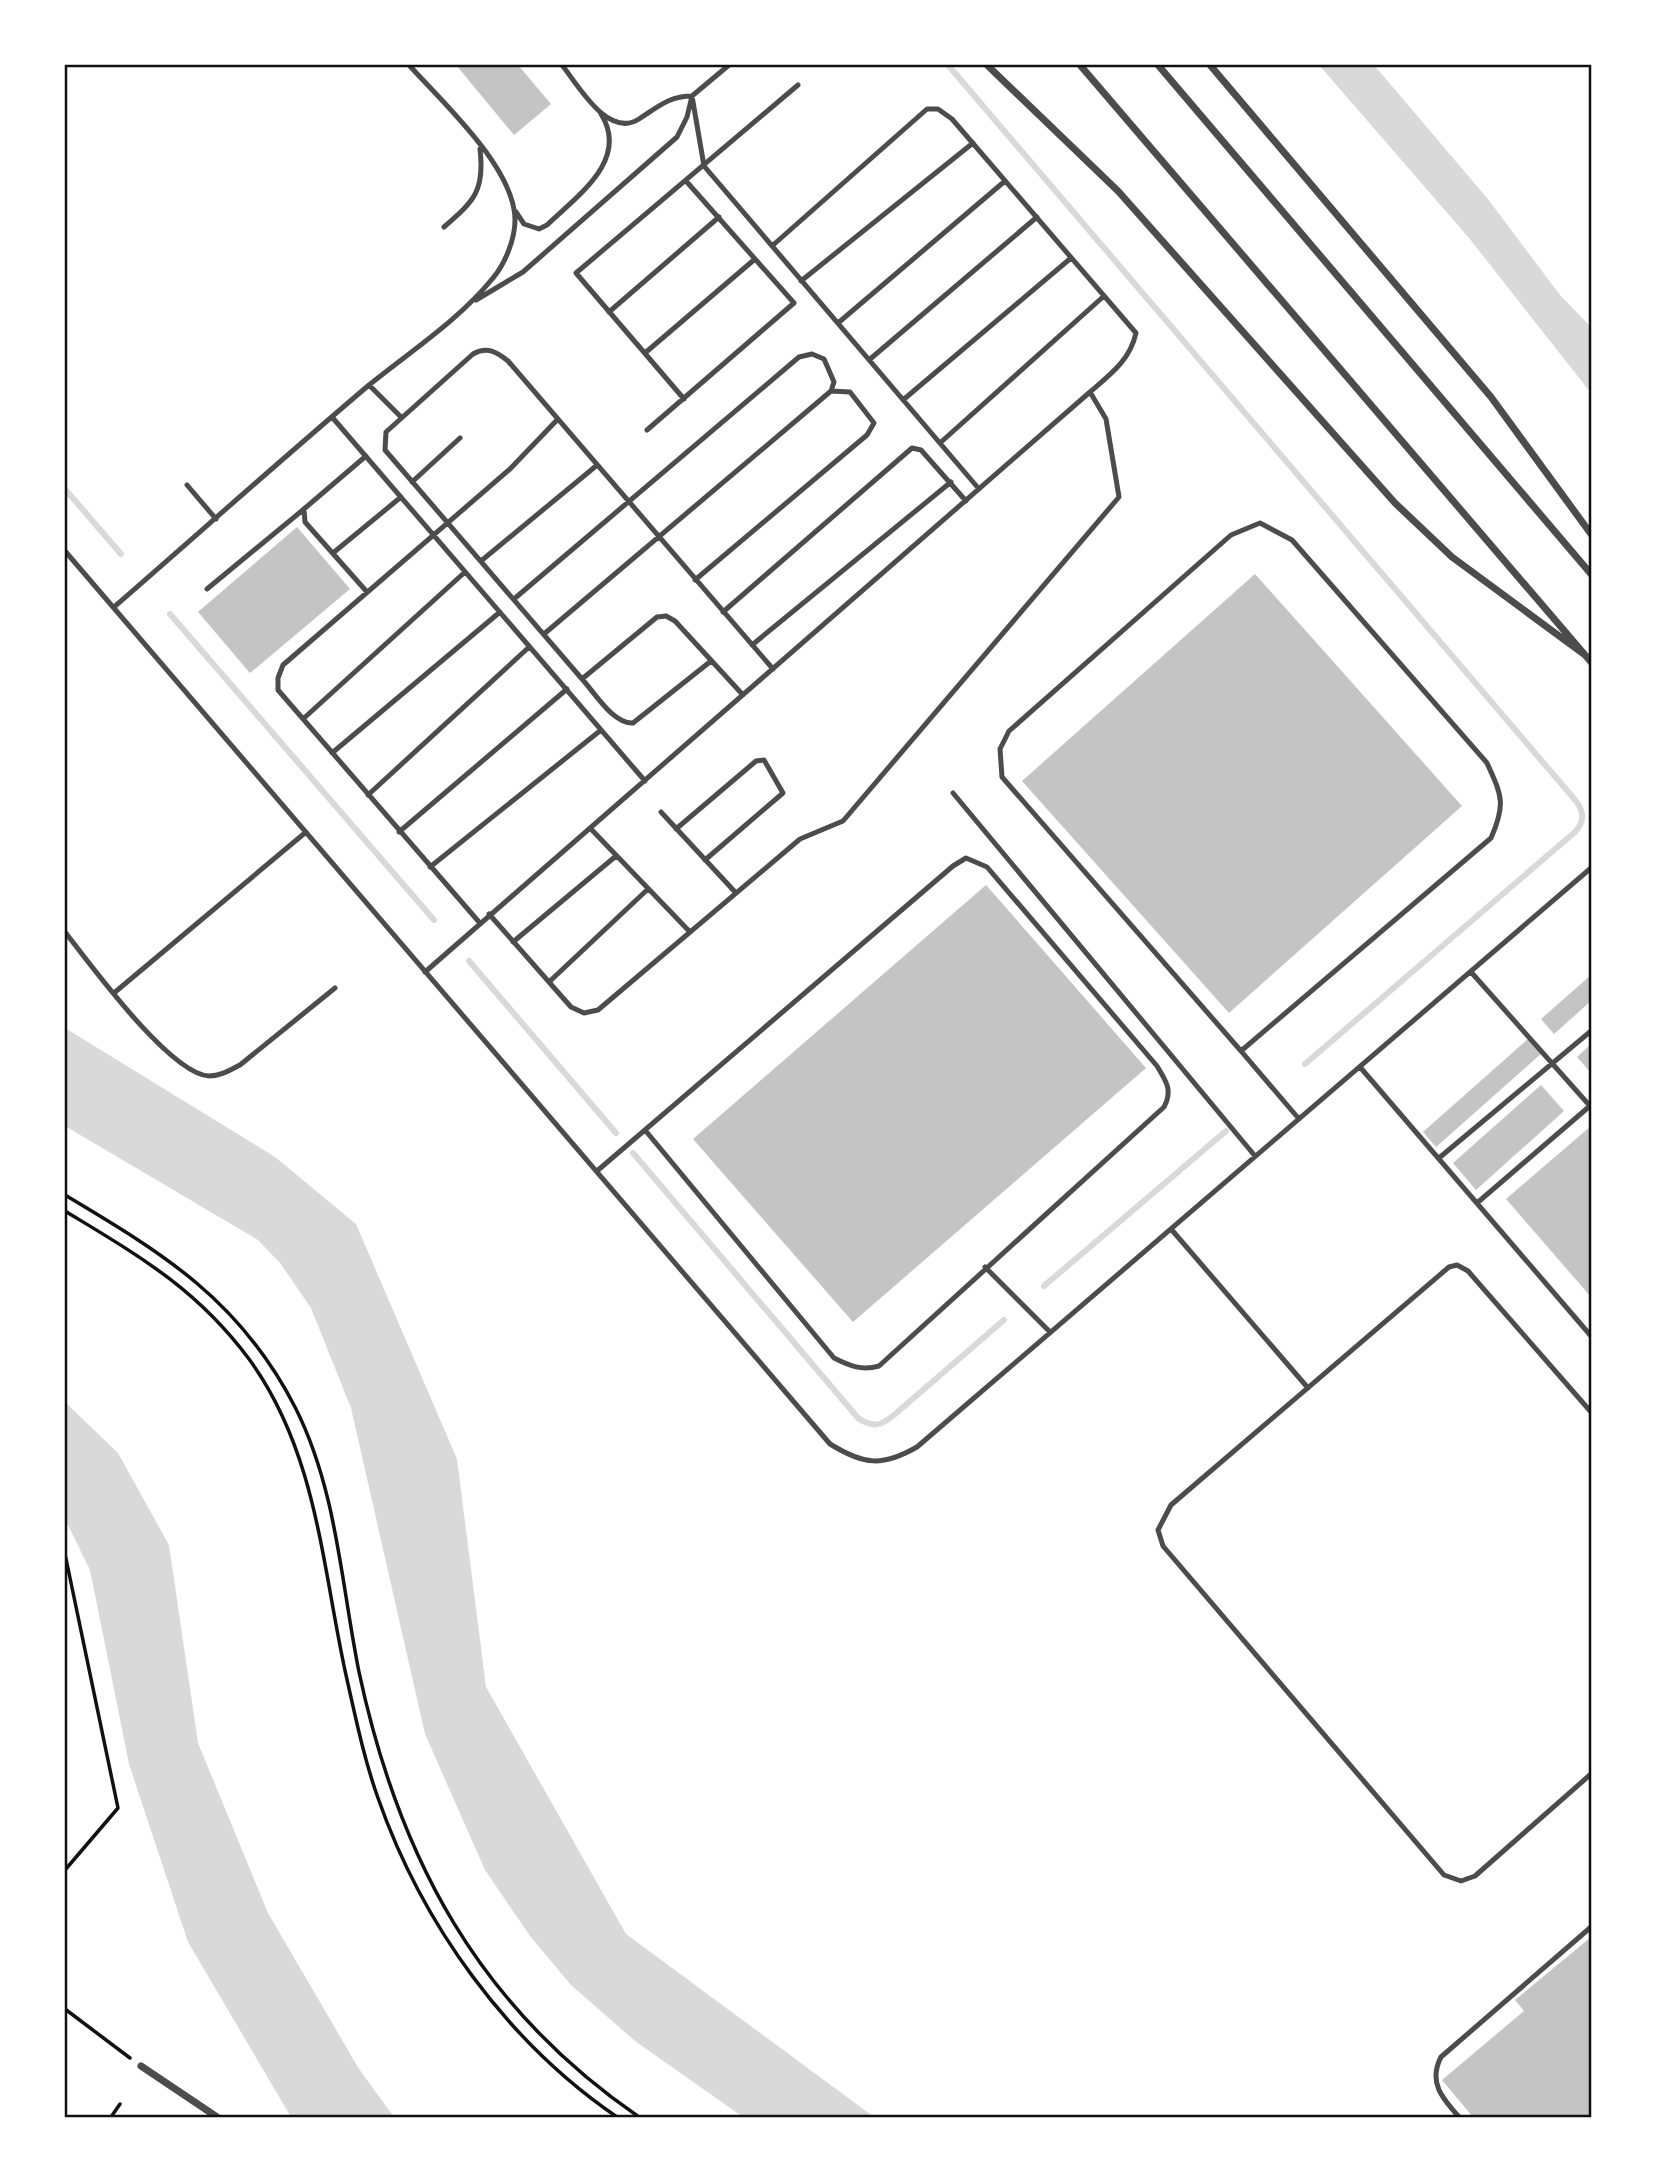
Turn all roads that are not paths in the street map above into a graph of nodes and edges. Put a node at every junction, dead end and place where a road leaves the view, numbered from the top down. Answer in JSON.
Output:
{"nodes":[{"id":1,"x":410,"y":65,"type":"edge"},
{"id":2,"x":562,"y":65,"type":"edge"},
{"id":3,"x":729,"y":65,"type":"edge"},
{"id":4,"x":987,"y":65,"type":"edge"},
{"id":5,"x":1080,"y":65,"type":"edge"},
{"id":6,"x":1158,"y":65,"type":"edge"},
{"id":7,"x":1210,"y":65,"type":"edge"},
{"id":8,"x":798,"y":85,"type":"dead end"},
{"id":9,"x":692,"y":96,"type":"junction"},
{"id":10,"x":600,"y":111,"type":"junction"},
{"id":11,"x":973,"y":143,"type":"junction"},
{"id":12,"x":480,"y":146,"type":"junction"},
{"id":13,"x":704,"y":166,"type":"junction"},
{"id":14,"x":686,"y":181,"type":"junction"},
{"id":15,"x":1006,"y":181,"type":"junction"},
{"id":16,"x":513,"y":206,"type":"junction"},
{"id":17,"x":719,"y":217,"type":"junction"},
{"id":18,"x":1037,"y":217,"type":"junction"},
{"id":19,"x":444,"y":227,"type":"dead end"},
{"id":20,"x":772,"y":247,"type":"junction"},
{"id":21,"x":1071,"y":258,"type":"junction"},
{"id":22,"x":755,"y":259,"type":"junction"},
{"id":23,"x":801,"y":281,"type":"junction"},
{"id":24,"x":1104,"y":296,"type":"junction"},
{"id":25,"x":473,"y":302,"type":"junction"},
{"id":26,"x":609,"y":312,"type":"junction"},
{"id":27,"x":838,"y":323,"type":"junction"},
{"id":28,"x":645,"y":353,"type":"junction"},
{"id":29,"x":869,"y":360,"type":"junction"},
{"id":30,"x":369,"y":385,"type":"junction"},
{"id":31,"x":831,"y":391,"type":"junction"},
{"id":32,"x":1090,"y":392,"type":"junction"},
{"id":33,"x":684,"y":399,"type":"junction"},
{"id":34,"x":903,"y":400,"type":"junction"},
{"id":35,"x":401,"y":417,"type":"junction"},
{"id":36,"x":332,"y":418,"type":"junction"},
{"id":37,"x":557,"y":421,"type":"junction"},
{"id":38,"x":647,"y":430,"type":"dead end"},
{"id":39,"x":460,"y":438,"type":"dead end"},
{"id":40,"x":940,"y":443,"type":"junction"},
{"id":41,"x":366,"y":456,"type":"junction"},
{"id":42,"x":596,"y":466,"type":"junction"},
{"id":43,"x":412,"y":482,"type":"junction"},
{"id":44,"x":951,"y":482,"type":"junction"},
{"id":45,"x":187,"y":485,"type":"dead end"},
{"id":46,"x":979,"y":489,"type":"junction"},
{"id":47,"x":401,"y":497,"type":"junction"},
{"id":48,"x":966,"y":501,"type":"junction"},
{"id":49,"x":629,"y":504,"type":"junction"},
{"id":50,"x":304,"y":509,"type":"junction"},
{"id":51,"x":216,"y":519,"type":"junction"},
{"id":52,"x":447,"y":522,"type":"junction"},
{"id":53,"x":433,"y":534,"type":"junction"},
{"id":54,"x":1591,"y":534,"type":"edge"},
{"id":55,"x":658,"y":538,"type":"junction"},
{"id":56,"x":65,"y":551,"type":"edge"},
{"id":57,"x":333,"y":553,"type":"junction"},
{"id":58,"x":481,"y":561,"type":"junction"},
{"id":59,"x":465,"y":572,"type":"junction"},
{"id":60,"x":1591,"y":574,"type":"edge"},
{"id":61,"x":695,"y":580,"type":"junction"},
{"id":62,"x":208,"y":589,"type":"dead end"},
{"id":63,"x":367,"y":592,"type":"junction"},
{"id":64,"x":514,"y":599,"type":"junction"},
{"id":65,"x":114,"y":607,"type":"junction"},
{"id":66,"x":500,"y":612,"type":"junction"},
{"id":67,"x":723,"y":612,"type":"junction"},
{"id":68,"x":544,"y":634,"type":"junction"},
{"id":69,"x":752,"y":645,"type":"junction"},
{"id":70,"x":528,"y":648,"type":"junction"},
{"id":71,"x":1585,"y":655,"type":"junction"},
{"id":72,"x":710,"y":661,"type":"junction"},
{"id":73,"x":1591,"y":662,"type":"edge"},
{"id":74,"x":773,"y":669,"type":"junction"},
{"id":75,"x":582,"y":679,"type":"junction"},
{"id":76,"x":566,"y":689,"type":"junction"},
{"id":77,"x":743,"y":695,"type":"junction"},
{"id":78,"x":303,"y":719,"type":"junction"},
{"id":79,"x":601,"y":730,"type":"junction"},
{"id":80,"x":332,"y":753,"type":"junction"},
{"id":81,"x":645,"y":780,"type":"junction"},
{"id":82,"x":953,"y":793,"type":"dead end"},
{"id":83,"x":368,"y":795,"type":"junction"},
{"id":84,"x":661,"y":812,"type":"dead end"},
{"id":85,"x":590,"y":828,"type":"junction"},
{"id":86,"x":676,"y":829,"type":"junction"},
{"id":87,"x":306,"y":832,"type":"junction"},
{"id":88,"x":399,"y":832,"type":"junction"},
{"id":89,"x":616,"y":856,"type":"junction"},
{"id":90,"x":705,"y":860,"type":"junction"},
{"id":91,"x":430,"y":867,"type":"junction"},
{"id":92,"x":1591,"y":869,"type":"edge"},
{"id":93,"x":648,"y":889,"type":"junction"},
{"id":94,"x":736,"y":893,"type":"junction"},
{"id":95,"x":489,"y":914,"type":"junction"},
{"id":96,"x":480,"y":922,"type":"junction"},
{"id":97,"x":65,"y":932,"type":"edge"},
{"id":98,"x":690,"y":932,"type":"junction"},
{"id":99,"x":513,"y":942,"type":"junction"},
{"id":100,"x":425,"y":972,"type":"junction"},
{"id":101,"x":1471,"y":972,"type":"junction"},
{"id":102,"x":549,"y":982,"type":"junction"},
{"id":103,"x":335,"y":988,"type":"dead end"},
{"id":104,"x":114,"y":993,"type":"junction"},
{"id":105,"x":1591,"y":1031,"type":"edge"},
{"id":106,"x":1241,"y":1051,"type":"junction"},
{"id":107,"x":1553,"y":1063,"type":"junction"},
{"id":108,"x":1360,"y":1067,"type":"junction"},
{"id":109,"x":1591,"y":1105,"type":"edge"},
{"id":110,"x":1299,"y":1119,"type":"junction"},
{"id":111,"x":645,"y":1130,"type":"junction"},
{"id":112,"x":1255,"y":1156,"type":"junction"},
{"id":113,"x":1439,"y":1158,"type":"junction"},
{"id":114,"x":597,"y":1171,"type":"junction"},
{"id":115,"x":1477,"y":1203,"type":"junction"},
{"id":116,"x":1171,"y":1229,"type":"junction"},
{"id":117,"x":985,"y":1267,"type":"junction"},
{"id":118,"x":1051,"y":1332,"type":"junction"},
{"id":119,"x":1591,"y":1336,"type":"edge"},
{"id":120,"x":1308,"y":1388,"type":"junction"},
{"id":121,"x":1591,"y":1412,"type":"edge"},
{"id":122,"x":1591,"y":1774,"type":"edge"},
{"id":123,"x":1591,"y":1927,"type":"edge"},
{"id":124,"x":141,"y":2066,"type":"road end"},
{"id":125,"x":218,"y":2117,"type":"edge"},
{"id":126,"x":1459,"y":2117,"type":"edge"}],
"edges":[{"from":1,"to":12,"type":"lane"},
{"from":2,"to":10,"type":"lane"},
{"from":3,"to":9,"type":"lane"},
{"from":4,"to":71,"type":"street"},
{"from":5,"to":71,"type":"street"},
{"from":6,"to":60,"type":"street"},
{"from":7,"to":54,"type":"street"},
{"from":8,"to":13,"type":"lane"},
{"from":9,"to":10,"type":"lane"},
{"from":9,"to":13,"type":"lane"},
{"from":9,"to":25,"type":"lane"},
{"from":10,"to":16,"type":"lane"},
{"from":11,"to":15,"type":"lane"},
{"from":11,"to":20,"type":"lane"},
{"from":11,"to":23,"type":"lane"},
{"from":12,"to":16,"type":"lane"},
{"from":12,"to":19,"type":"lane"},
{"from":13,"to":14,"type":"lane"},
{"from":13,"to":20,"type":"lane"},
{"from":14,"to":17,"type":"lane"},
{"from":14,"to":26,"type":"lane"},
{"from":15,"to":18,"type":"lane"},
{"from":15,"to":27,"type":"lane"},
{"from":16,"to":25,"type":"lane"},
{"from":17,"to":22,"type":"lane"},
{"from":17,"to":26,"type":"lane"},
{"from":18,"to":21,"type":"lane"},
{"from":18,"to":29,"type":"lane"},
{"from":20,"to":23,"type":"lane"},
{"from":21,"to":24,"type":"lane"},
{"from":21,"to":34,"type":"lane"},
{"from":22,"to":28,"type":"lane"},
{"from":22,"to":33,"type":"lane"},
{"from":23,"to":27,"type":"lane"},
{"from":24,"to":32,"type":"lane"},
{"from":24,"to":40,"type":"lane"},
{"from":25,"to":30,"type":"lane"},
{"from":26,"to":28,"type":"lane"},
{"from":27,"to":29,"type":"lane"},
{"from":28,"to":33,"type":"lane"},
{"from":29,"to":34,"type":"lane"},
{"from":30,"to":35,"type":"lane"},
{"from":30,"to":36,"type":"lane"},
{"from":31,"to":49,"type":"lane"},
{"from":31,"to":55,"type":"lane"},
{"from":31,"to":61,"type":"lane"},
{"from":32,"to":46,"type":"lane"},
{"from":32,"to":94,"type":"lane"},
{"from":33,"to":38,"type":"lane"},
{"from":34,"to":40,"type":"lane"},
{"from":35,"to":37,"type":"lane"},
{"from":35,"to":43,"type":"lane"},
{"from":36,"to":41,"type":"lane"},
{"from":36,"to":51,"type":"lane"},
{"from":37,"to":42,"type":"lane"},
{"from":37,"to":52,"type":"lane"},
{"from":39,"to":43,"type":"lane"},
{"from":40,"to":46,"type":"lane"},
{"from":41,"to":47,"type":"lane"},
{"from":41,"to":50,"type":"lane"},
{"from":42,"to":49,"type":"lane"},
{"from":42,"to":58,"type":"lane"},
{"from":43,"to":52,"type":"lane"},
{"from":44,"to":48,"type":"lane"},
{"from":44,"to":67,"type":"lane"},
{"from":44,"to":69,"type":"lane"},
{"from":45,"to":51,"type":"lane"},
{"from":46,"to":48,"type":"lane"},
{"from":47,"to":53,"type":"lane"},
{"from":47,"to":57,"type":"lane"},
{"from":48,"to":74,"type":"lane"},
{"from":49,"to":55,"type":"lane"},
{"from":49,"to":64,"type":"lane"},
{"from":50,"to":57,"type":"lane"},
{"from":50,"to":62,"type":"lane"},
{"from":51,"to":65,"type":"lane"},
{"from":52,"to":53,"type":"lane"},
{"from":52,"to":58,"type":"lane"},
{"from":53,"to":59,"type":"lane"},
{"from":53,"to":63,"type":"lane"},
{"from":55,"to":61,"type":"lane"},
{"from":55,"to":68,"type":"lane"},
{"from":56,"to":65,"type":"lane"},
{"from":57,"to":63,"type":"lane"},
{"from":58,"to":64,"type":"lane"},
{"from":59,"to":66,"type":"lane"},
{"from":59,"to":78,"type":"lane"},
{"from":61,"to":67,"type":"lane"},
{"from":63,"to":78,"type":"lane"},
{"from":64,"to":68,"type":"lane"},
{"from":65,"to":87,"type":"lane"},
{"from":66,"to":70,"type":"lane"},
{"from":66,"to":80,"type":"lane"},
{"from":67,"to":69,"type":"lane"},
{"from":68,"to":75,"type":"lane"},
{"from":69,"to":74,"type":"lane"},
{"from":70,"to":76,"type":"lane"},
{"from":70,"to":83,"type":"lane"},
{"from":71,"to":73,"type":"street"},
{"from":72,"to":75,"type":"lane"},
{"from":72,"to":75,"type":"lane"},
{"from":72,"to":77,"type":"lane"},
{"from":74,"to":77,"type":"lane"},
{"from":76,"to":79,"type":"lane"},
{"from":76,"to":88,"type":"lane"},
{"from":77,"to":81,"type":"lane"},
{"from":78,"to":80,"type":"lane"},
{"from":79,"to":81,"type":"lane"},
{"from":79,"to":91,"type":"lane"},
{"from":80,"to":83,"type":"lane"},
{"from":81,"to":85,"type":"lane"},
{"from":82,"to":112,"type":"lane"},
{"from":83,"to":88,"type":"lane"},
{"from":84,"to":86,"type":"lane"},
{"from":85,"to":89,"type":"lane"},
{"from":85,"to":95,"type":"lane"},
{"from":86,"to":90,"type":"lane"},
{"from":86,"to":90,"type":"lane"},
{"from":87,"to":100,"type":"lane"},
{"from":87,"to":104,"type":"lane"},
{"from":88,"to":91,"type":"lane"},
{"from":89,"to":93,"type":"lane"},
{"from":89,"to":99,"type":"lane"},
{"from":90,"to":94,"type":"lane"},
{"from":91,"to":96,"type":"lane"},
{"from":92,"to":101,"type":"lane"},
{"from":93,"to":98,"type":"lane"},
{"from":93,"to":102,"type":"lane"},
{"from":94,"to":98,"type":"lane"},
{"from":95,"to":96,"type":"lane"},
{"from":95,"to":99,"type":"lane"},
{"from":96,"to":100,"type":"lane"},
{"from":97,"to":104,"type":"lane"},
{"from":98,"to":102,"type":"lane"},
{"from":99,"to":102,"type":"lane"},
{"from":100,"to":114,"type":"lane"},
{"from":101,"to":107,"type":"lane"},
{"from":101,"to":108,"type":"lane"},
{"from":103,"to":104,"type":"lane"},
{"from":105,"to":107,"type":"lane"},
{"from":106,"to":106,"type":"lane"},
{"from":106,"to":110,"type":"lane"},
{"from":107,"to":109,"type":"lane"},
{"from":107,"to":113,"type":"lane"},
{"from":108,"to":110,"type":"lane"},
{"from":108,"to":113,"type":"lane"},
{"from":109,"to":115,"type":"lane"},
{"from":110,"to":112,"type":"lane"},
{"from":111,"to":114,"type":"lane"},
{"from":111,"to":117,"type":"lane"},
{"from":111,"to":117,"type":"lane"},
{"from":112,"to":116,"type":"lane"},
{"from":113,"to":115,"type":"lane"},
{"from":114,"to":118,"type":"lane"},
{"from":115,"to":119,"type":"lane"},
{"from":116,"to":118,"type":"lane"},
{"from":116,"to":120,"type":"lane"},
{"from":117,"to":118,"type":"lane"},
{"from":120,"to":121,"type":"lane"},
{"from":120,"to":122,"type":"lane"},
{"from":123,"to":126,"type":"lane"},
{"from":124,"to":125,"type":"street"}]}
